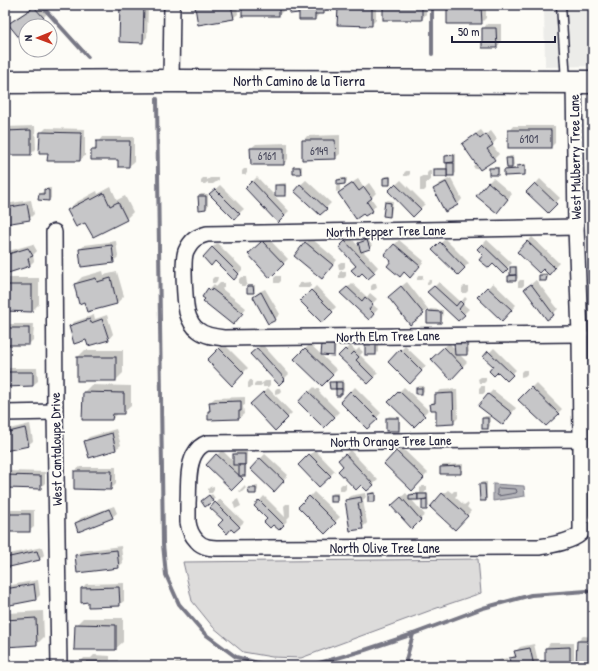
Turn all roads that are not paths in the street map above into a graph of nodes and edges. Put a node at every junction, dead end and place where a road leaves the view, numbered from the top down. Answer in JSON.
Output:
{"nodes":[{"id":1,"x":172,"y":5,"type":"edge"},
{"id":2,"x":561,"y":5,"type":"edge"},
{"id":3,"x":171,"y":80,"type":"junction"},
{"id":4,"x":5,"y":82,"type":"edge"},
{"id":5,"x":578,"y":82,"type":"edge"},
{"id":6,"x":576,"y":227,"type":"junction"},
{"id":7,"x":54,"y":232,"type":"dead end"},
{"id":8,"x":198,"y":331,"type":"joint"},
{"id":9,"x":580,"y":334,"type":"junction"},
{"id":10,"x":55,"y":412,"type":"junction"},
{"id":11,"x":5,"y":413,"type":"edge"},
{"id":12,"x":581,"y":439,"type":"junction"},
{"id":13,"x":572,"y":538,"type":"joint"},
{"id":14,"x":198,"y":542,"type":"joint"},
{"id":15,"x":59,"y":666,"type":"edge"}],
"edges":[{"from":1,"to":3,"type":"street"},
{"from":2,"to":5,"type":"lane"},
{"from":3,"to":4,"type":"street","name":"North Camino de la Tierra"},
{"from":3,"to":5,"type":"street","name":"North Camino de la Tierra"},
{"from":5,"to":6,"type":"street","name":"West Mulberry Tree Lane"},
{"from":6,"to":8,"type":"street","name":"North Pepper Tree Lane"},
{"from":6,"to":9,"type":"street","name":"West Mulberry Tree Lane"},
{"from":7,"to":10,"type":"street","name":"West Cantaloupe Drive"},
{"from":8,"to":9,"type":"street","name":"North Elm Tree Lane"},
{"from":9,"to":12,"type":"street","name":"West Mulberry Tree Lane"},
{"from":10,"to":11,"type":"street"},
{"from":10,"to":15,"type":"street","name":"West Cantaloupe Drive"},
{"from":12,"to":13,"type":"street","name":"West Mulberry Tree Lane"},
{"from":12,"to":14,"type":"street","name":"North Orange Tree Lane"},
{"from":13,"to":14,"type":"street","name":"North Olive Tree Lane"}]}
